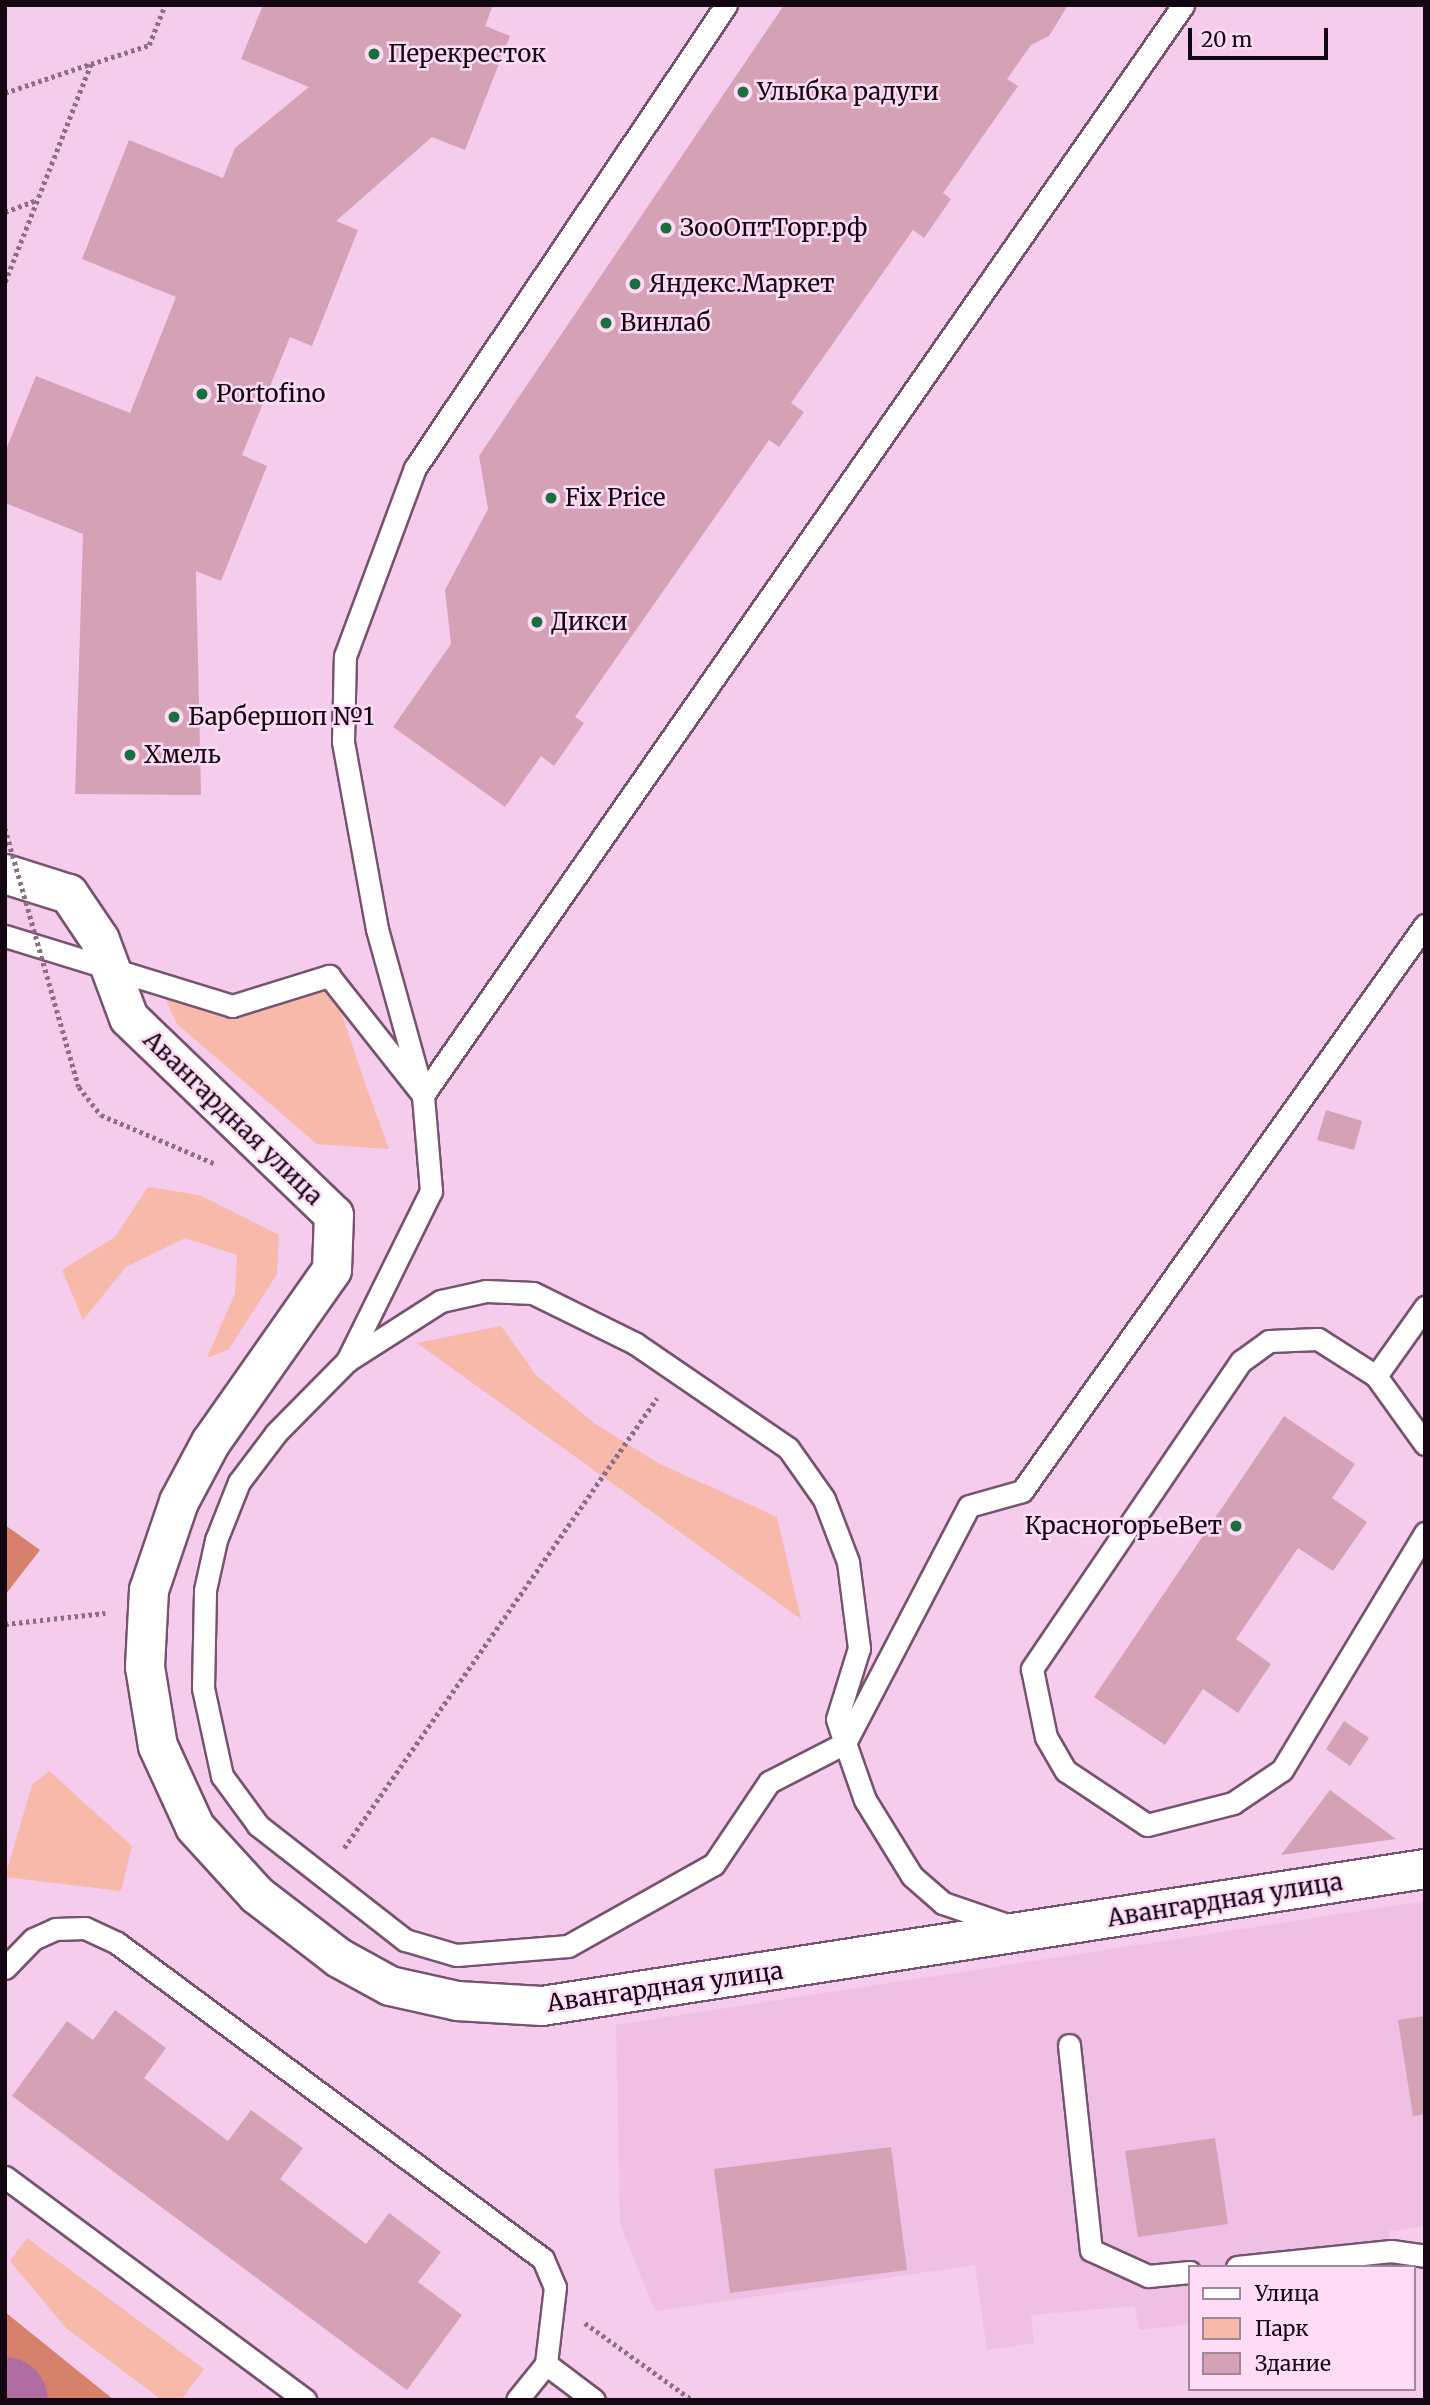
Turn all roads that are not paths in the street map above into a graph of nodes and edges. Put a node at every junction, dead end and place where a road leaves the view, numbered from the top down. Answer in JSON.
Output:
{"nodes":[{"id":1,"x":726,"y":5,"type":"edge"},
{"id":2,"x":1183,"y":5,"type":"edge"},
{"id":3,"x":5,"y":874,"type":"edge"},
{"id":4,"x":1425,"y":925,"type":"edge"},
{"id":5,"x":5,"y":936,"type":"edge"},
{"id":6,"x":423,"y":1095,"type":"junction"},
{"id":7,"x":1425,"y":1307,"type":"edge"},
{"id":8,"x":347,"y":1361,"type":"junction"},
{"id":9,"x":1376,"y":1376,"type":"junction"},
{"id":10,"x":1425,"y":1444,"type":"edge"},
{"id":11,"x":1425,"y":1533,"type":"edge"},
{"id":12,"x":845,"y":1743,"type":"junction"},
{"id":13,"x":1425,"y":1869,"type":"edge"},
{"id":14,"x":1025,"y":1931,"type":"junction"},
{"id":15,"x":5,"y":1968,"type":"edge"},
{"id":16,"x":1069,"y":2045,"type":"dead end"},
{"id":17,"x":5,"y":2177,"type":"edge"},
{"id":18,"x":1425,"y":2256,"type":"edge"},
{"id":19,"x":1256,"y":2265,"type":"edge"},
{"id":20,"x":1188,"y":2272,"type":"edge"},
{"id":21,"x":546,"y":2364,"type":"junction"},
{"id":22,"x":305,"y":2400,"type":"edge"},
{"id":23,"x":517,"y":2400,"type":"edge"},
{"id":24,"x":594,"y":2400,"type":"edge"}],
"edges":[{"from":1,"to":6,"type":"lane"},
{"from":2,"to":6,"type":"lane"},
{"from":3,"to":14,"type":"street","name":"Авангардная улица"},
{"from":4,"to":12,"type":"lane"},
{"from":5,"to":6,"type":"lane"},
{"from":6,"to":8,"type":"lane"},
{"from":7,"to":9,"type":"lane"},
{"from":8,"to":12,"type":"lane"},
{"from":8,"to":12,"type":"lane"},
{"from":9,"to":10,"type":"lane"},
{"from":9,"to":11,"type":"lane"},
{"from":12,"to":14,"type":"lane"},
{"from":13,"to":14,"type":"street","name":"Авангардная улица"},
{"from":15,"to":21,"type":"lane"},
{"from":16,"to":20,"type":"lane"},
{"from":17,"to":22,"type":"lane"},
{"from":18,"to":19,"type":"lane"},
{"from":21,"to":23,"type":"lane"},
{"from":21,"to":24,"type":"lane"}]}
